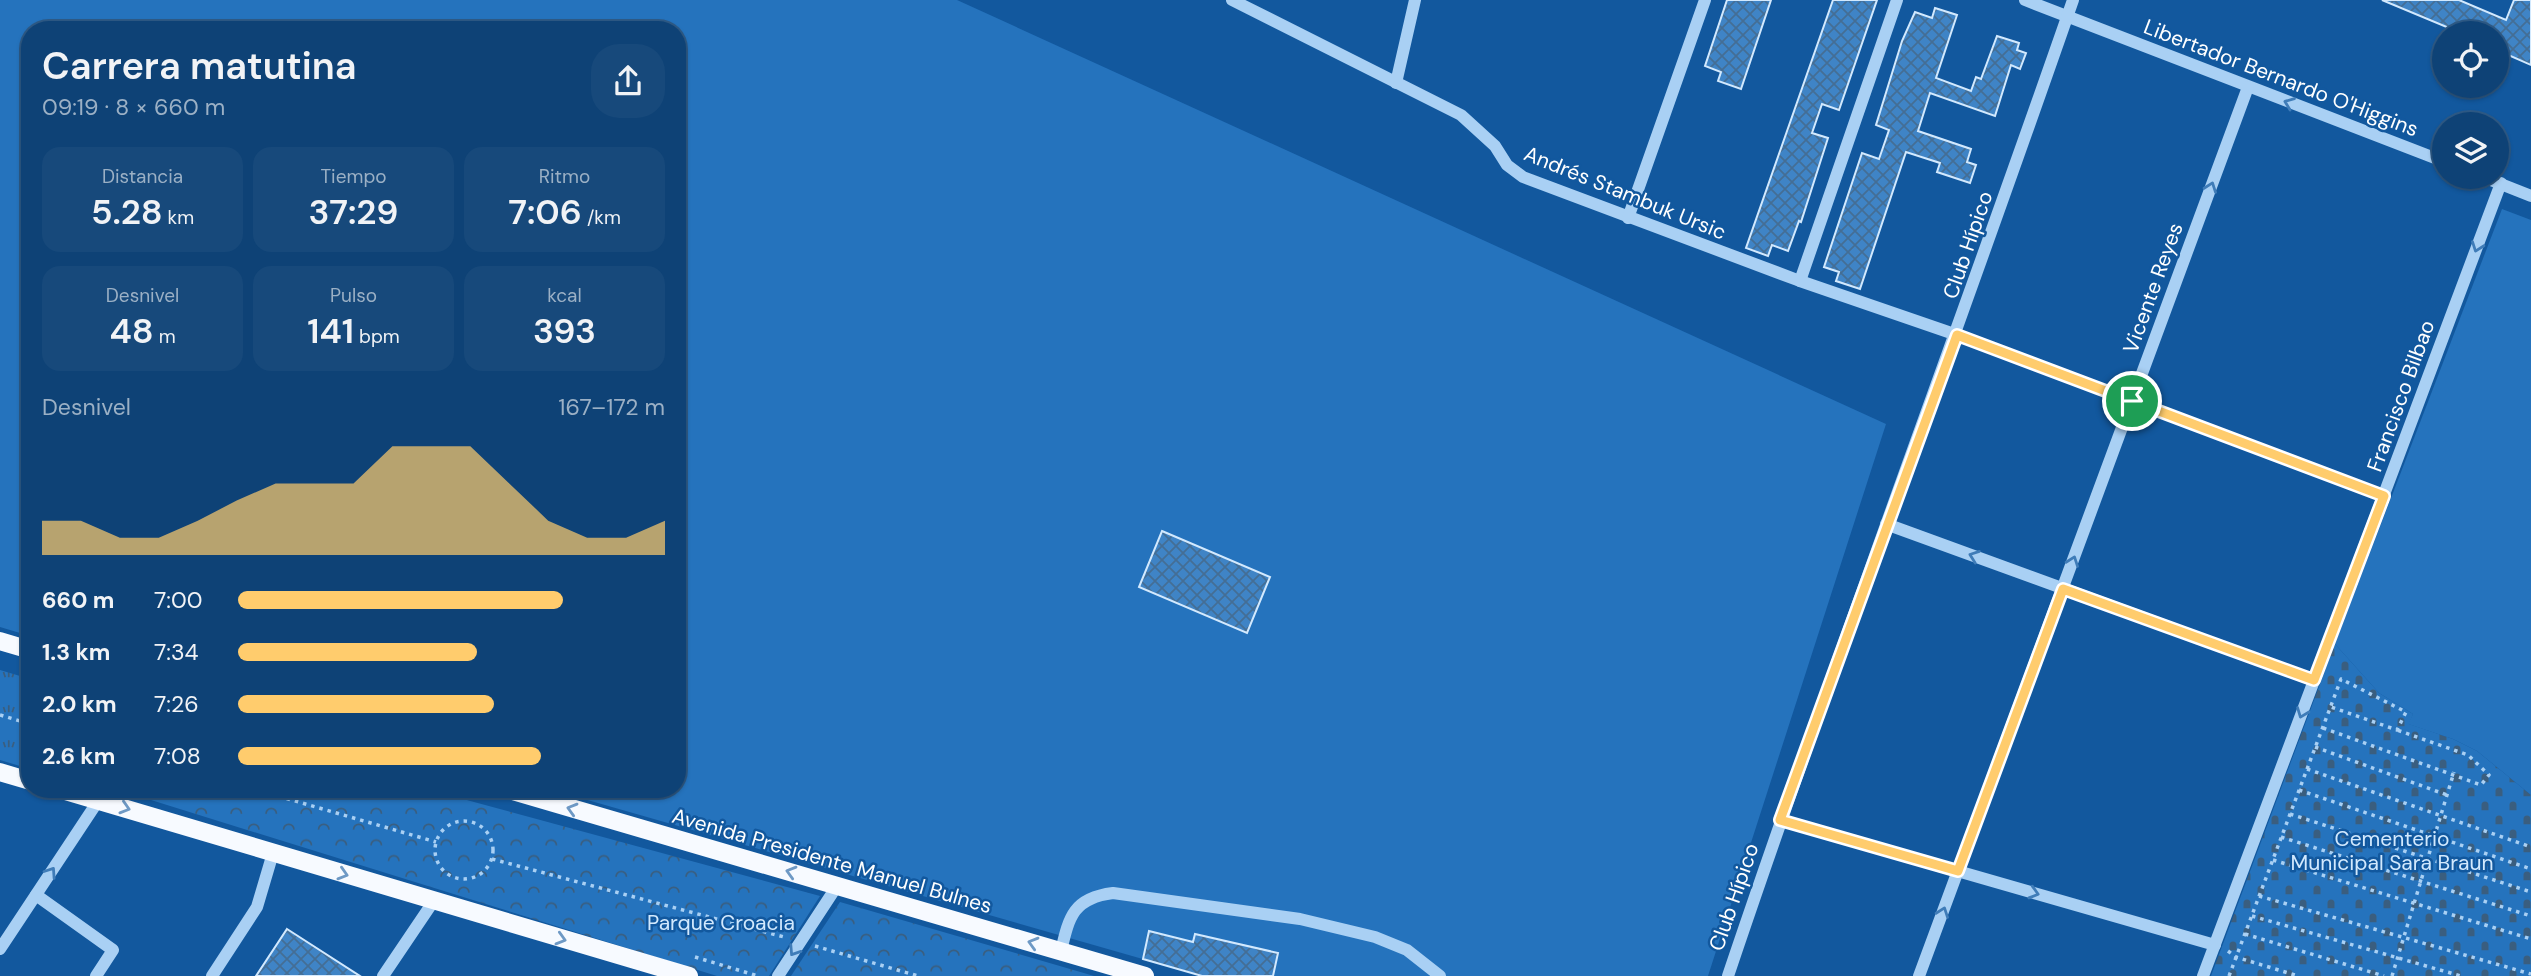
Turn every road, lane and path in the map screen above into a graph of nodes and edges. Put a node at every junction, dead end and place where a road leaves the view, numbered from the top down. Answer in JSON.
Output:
{"nodes":[{"id":1,"x":1232,"y":0,"type":"edge"},
{"id":2,"x":1264,"y":0,"type":"edge"},
{"id":3,"x":1415,"y":0,"type":"edge"},
{"id":4,"x":1705,"y":0,"type":"edge"},
{"id":5,"x":1897,"y":0,"type":"edge"},
{"id":6,"x":2025,"y":0,"type":"edge"},
{"id":7,"x":2073,"y":0,"type":"edge"},
{"id":8,"x":1256,"y":13,"type":"junction"},
{"id":9,"x":2068,"y":15,"type":"junction"},
{"id":10,"x":1396,"y":83,"type":"junction"},
{"id":11,"x":2248,"y":87,"type":"junction"},
{"id":12,"x":2432,"y":157,"type":"edge"},
{"id":13,"x":2509,"y":186,"type":"edge"},
{"id":14,"x":2499,"y":189,"type":"edge"},
{"id":15,"x":2531,"y":196,"type":"edge"},
{"id":16,"x":1628,"y":218,"type":"junction"},
{"id":17,"x":1800,"y":281,"type":"junction"},
{"id":18,"x":1957,"y":335,"type":"junction"},
{"id":19,"x":2132,"y":401,"type":"junction"},
{"id":20,"x":2384,"y":496,"type":"junction"},
{"id":21,"x":1886,"y":524,"type":"junction"},
{"id":22,"x":2063,"y":589,"type":"junction"},
{"id":23,"x":0,"y":641,"type":"edge"},
{"id":24,"x":21,"y":647,"type":"edge"},
{"id":25,"x":2314,"y":680,"type":"junction"},
{"id":26,"x":2331,"y":707,"type":"junction"},
{"id":27,"x":0,"y":715,"type":"edge"},
{"id":28,"x":21,"y":721,"type":"edge"},
{"id":29,"x":2323,"y":728,"type":"junction"},
{"id":30,"x":2397,"y":730,"type":"junction"},
{"id":31,"x":2315,"y":747,"type":"junction"},
{"id":32,"x":2307,"y":769,"type":"junction"},
{"id":33,"x":0,"y":772,"type":"edge"},
{"id":34,"x":2454,"y":772,"type":"junction"},
{"id":35,"x":21,"y":778,"type":"edge"},
{"id":36,"x":2299,"y":790,"type":"junction"},
{"id":37,"x":2447,"y":795,"type":"junction"},
{"id":38,"x":101,"y":798,"type":"edge"},
{"id":39,"x":112,"y":798,"type":"edge"},
{"id":40,"x":285,"y":798,"type":"edge"},
{"id":41,"x":537,"y":798,"type":"edge"},
{"id":42,"x":2290,"y":814,"type":"junction"},
{"id":43,"x":2441,"y":816,"type":"junction"},
{"id":44,"x":1780,"y":820,"type":"junction"},
{"id":45,"x":2434,"y":836,"type":"junction"},
{"id":46,"x":2281,"y":837,"type":"junction"},
{"id":47,"x":436,"y":842,"type":"junction"},
{"id":48,"x":2531,"y":847,"type":"edge"},
{"id":49,"x":272,"y":853,"type":"junction"},
{"id":50,"x":492,"y":859,"type":"junction"},
{"id":51,"x":2427,"y":859,"type":"junction"},
{"id":52,"x":2273,"y":860,"type":"junction"},
{"id":53,"x":2531,"y":869,"type":"edge"},
{"id":54,"x":1958,"y":871,"type":"junction"},
{"id":55,"x":2421,"y":881,"type":"junction"},
{"id":56,"x":836,"y":886,"type":"junction"},
{"id":57,"x":2531,"y":892,"type":"edge"},
{"id":58,"x":36,"y":895,"type":"junction"},
{"id":59,"x":2259,"y":896,"type":"junction"},
{"id":60,"x":433,"y":902,"type":"junction"},
{"id":61,"x":2414,"y":903,"type":"junction"},
{"id":62,"x":2252,"y":916,"type":"junction"},
{"id":63,"x":2531,"y":916,"type":"edge"},
{"id":64,"x":2245,"y":934,"type":"junction"},
{"id":65,"x":2403,"y":937,"type":"junction"},
{"id":66,"x":2531,"y":939,"type":"edge"},
{"id":67,"x":800,"y":942,"type":"junction"},
{"id":68,"x":2215,"y":946,"type":"junction"},
{"id":69,"x":0,"y":949,"type":"edge"},
{"id":70,"x":1061,"y":951,"type":"junction"},
{"id":71,"x":2236,"y":957,"type":"junction"},
{"id":72,"x":2398,"y":958,"type":"junction"},
{"id":73,"x":2531,"y":974,"type":"edge"},
{"id":74,"x":96,"y":976,"type":"edge"},
{"id":75,"x":212,"y":976,"type":"edge"},
{"id":76,"x":383,"y":976,"type":"edge"},
{"id":77,"x":689,"y":976,"type":"edge"},
{"id":78,"x":778,"y":976,"type":"edge"},
{"id":79,"x":918,"y":976,"type":"edge"},
{"id":80,"x":1145,"y":976,"type":"edge"},
{"id":81,"x":1440,"y":976,"type":"edge"},
{"id":82,"x":1728,"y":976,"type":"edge"},
{"id":83,"x":1919,"y":976,"type":"edge"},
{"id":84,"x":2203,"y":976,"type":"edge"},
{"id":85,"x":2229,"y":976,"type":"edge"},
{"id":86,"x":2298,"y":976,"type":"edge"},
{"id":87,"x":2384,"y":976,"type":"edge"},
{"id":88,"x":2392,"y":976,"type":"edge"},
{"id":89,"x":2461,"y":976,"type":"edge"}],
"edges":[{"from":1,"to":8,"type":"street","name":"Andrés Stambuk Ursic"},
{"from":2,"to":8,"type":"street"},
{"from":3,"to":10,"type":"street"},
{"from":4,"to":16,"type":"street"},
{"from":5,"to":17,"type":"street"},
{"from":6,"to":9,"type":"street","name":"Libertador Bernardo O'Higgins"},
{"from":7,"to":9,"type":"street","name":"Club Hípico"},
{"from":8,"to":10,"type":"street","name":"Andrés Stambuk Ursic"},
{"from":9,"to":11,"type":"street","name":"Libertador Bernardo O'Higgins"},
{"from":9,"to":18,"type":"street","name":"Club Hípico"},
{"from":10,"to":16,"type":"street","name":"Andrés Stambuk Ursic"},
{"from":12,"to":11,"type":"street","name":"Libertador Bernardo O'Higgins","one_way":true},
{"from":19,"to":11,"type":"street","name":"Vicente Reyes","one_way":true},
{"from":13,"to":15,"type":"street"},
{"from":14,"to":20,"type":"street","name":"Francisco Bilbao","one_way":true},
{"from":16,"to":17,"type":"street","name":"Andrés Stambuk Ursic"},
{"from":17,"to":18,"type":"street","name":"Andrés Stambuk Ursic"},
{"from":18,"to":19,"type":"street","name":"Andrés Stambuk Ursic"},
{"from":18,"to":21,"type":"street","name":"Club Hípico"},
{"from":19,"to":20,"type":"street","name":"Andrés Stambuk Ursic"},
{"from":22,"to":19,"type":"street","name":"Vicente Reyes","one_way":true},
{"from":20,"to":25,"type":"street","name":"Francisco Bilbao"},
{"from":22,"to":21,"type":"street","one_way":true},
{"from":21,"to":44,"type":"street","name":"Club Hípico"},
{"from":22,"to":25,"type":"street"},
{"from":22,"to":54,"type":"street","name":"Vicente Reyes"},
{"from":23,"to":24,"type":"main road"},
{"from":25,"to":68,"type":"street","name":"Francisco Bilbao","one_way":true},
{"from":26,"to":29,"type":"path"},
{"from":26,"to":30,"type":"path"},
{"from":26,"to":30,"type":"path"},
{"from":27,"to":28,"type":"path"},
{"from":29,"to":31,"type":"path"},
{"from":29,"to":34,"type":"path"},
{"from":30,"to":34,"type":"path"},
{"from":31,"to":32,"type":"path"},
{"from":31,"to":37,"type":"path"},
{"from":32,"to":36,"type":"path"},
{"from":32,"to":43,"type":"path"},
{"from":33,"to":35,"type":"main road"},
{"from":34,"to":37,"type":"path"},
{"from":36,"to":42,"type":"path"},
{"from":36,"to":45,"type":"path"},
{"from":37,"to":43,"type":"path"},
{"from":58,"to":38,"type":"street","one_way":true},
{"from":39,"to":49,"type":"main road","one_way":true},
{"from":40,"to":47,"type":"path"},
{"from":56,"to":41,"type":"main road","name":"Avenida Presidente Manuel Bulnes","one_way":true},
{"from":42,"to":46,"type":"path"},
{"from":42,"to":51,"type":"path"},
{"from":43,"to":45,"type":"path"},
{"from":43,"to":48,"type":"path"},
{"from":44,"to":54,"type":"street"},
{"from":44,"to":82,"type":"street","name":"Club Hípico"},
{"from":45,"to":51,"type":"path"},
{"from":45,"to":53,"type":"path"},
{"from":46,"to":52,"type":"path"},
{"from":46,"to":55,"type":"path"},
{"from":47,"to":50,"type":"path"},
{"from":47,"to":50,"type":"path"},
{"from":49,"to":60,"type":"main road","one_way":true},
{"from":49,"to":75,"type":"street"},
{"from":50,"to":67,"type":"path"},
{"from":51,"to":55,"type":"path"},
{"from":51,"to":57,"type":"path"},
{"from":52,"to":59,"type":"path"},
{"from":52,"to":61,"type":"path"},
{"from":54,"to":68,"type":"street","one_way":true},
{"from":83,"to":54,"type":"street","name":"Vicente Reyes","one_way":true},
{"from":55,"to":61,"type":"path"},
{"from":55,"to":63,"type":"path"},
{"from":56,"to":67,"type":"street"},
{"from":70,"to":56,"type":"main road","name":"Avenida Presidente Manuel Bulnes","one_way":true},
{"from":58,"to":69,"type":"street"},
{"from":58,"to":74,"type":"street"},
{"from":59,"to":62,"type":"path"},
{"from":59,"to":65,"type":"path"},
{"from":60,"to":76,"type":"street"},
{"from":60,"to":77,"type":"main road","one_way":true},
{"from":61,"to":65,"type":"path"},
{"from":61,"to":66,"type":"path"},
{"from":62,"to":64,"type":"path"},
{"from":62,"to":72,"type":"path"},
{"from":64,"to":71,"type":"path"},
{"from":64,"to":87,"type":"path"},
{"from":65,"to":72,"type":"path"},
{"from":65,"to":73,"type":"path"},
{"from":67,"to":78,"type":"street","one_way":true},
{"from":67,"to":79,"type":"path"},
{"from":68,"to":84,"type":"street","name":"Francisco Bilbao"},
{"from":70,"to":80,"type":"main road","name":"Avenida Presidente Manuel Bulnes"},
{"from":70,"to":81,"type":"street"},
{"from":71,"to":85,"type":"path"},
{"from":71,"to":86,"type":"path"},
{"from":72,"to":88,"type":"path"},
{"from":72,"to":89,"type":"path"}]}
